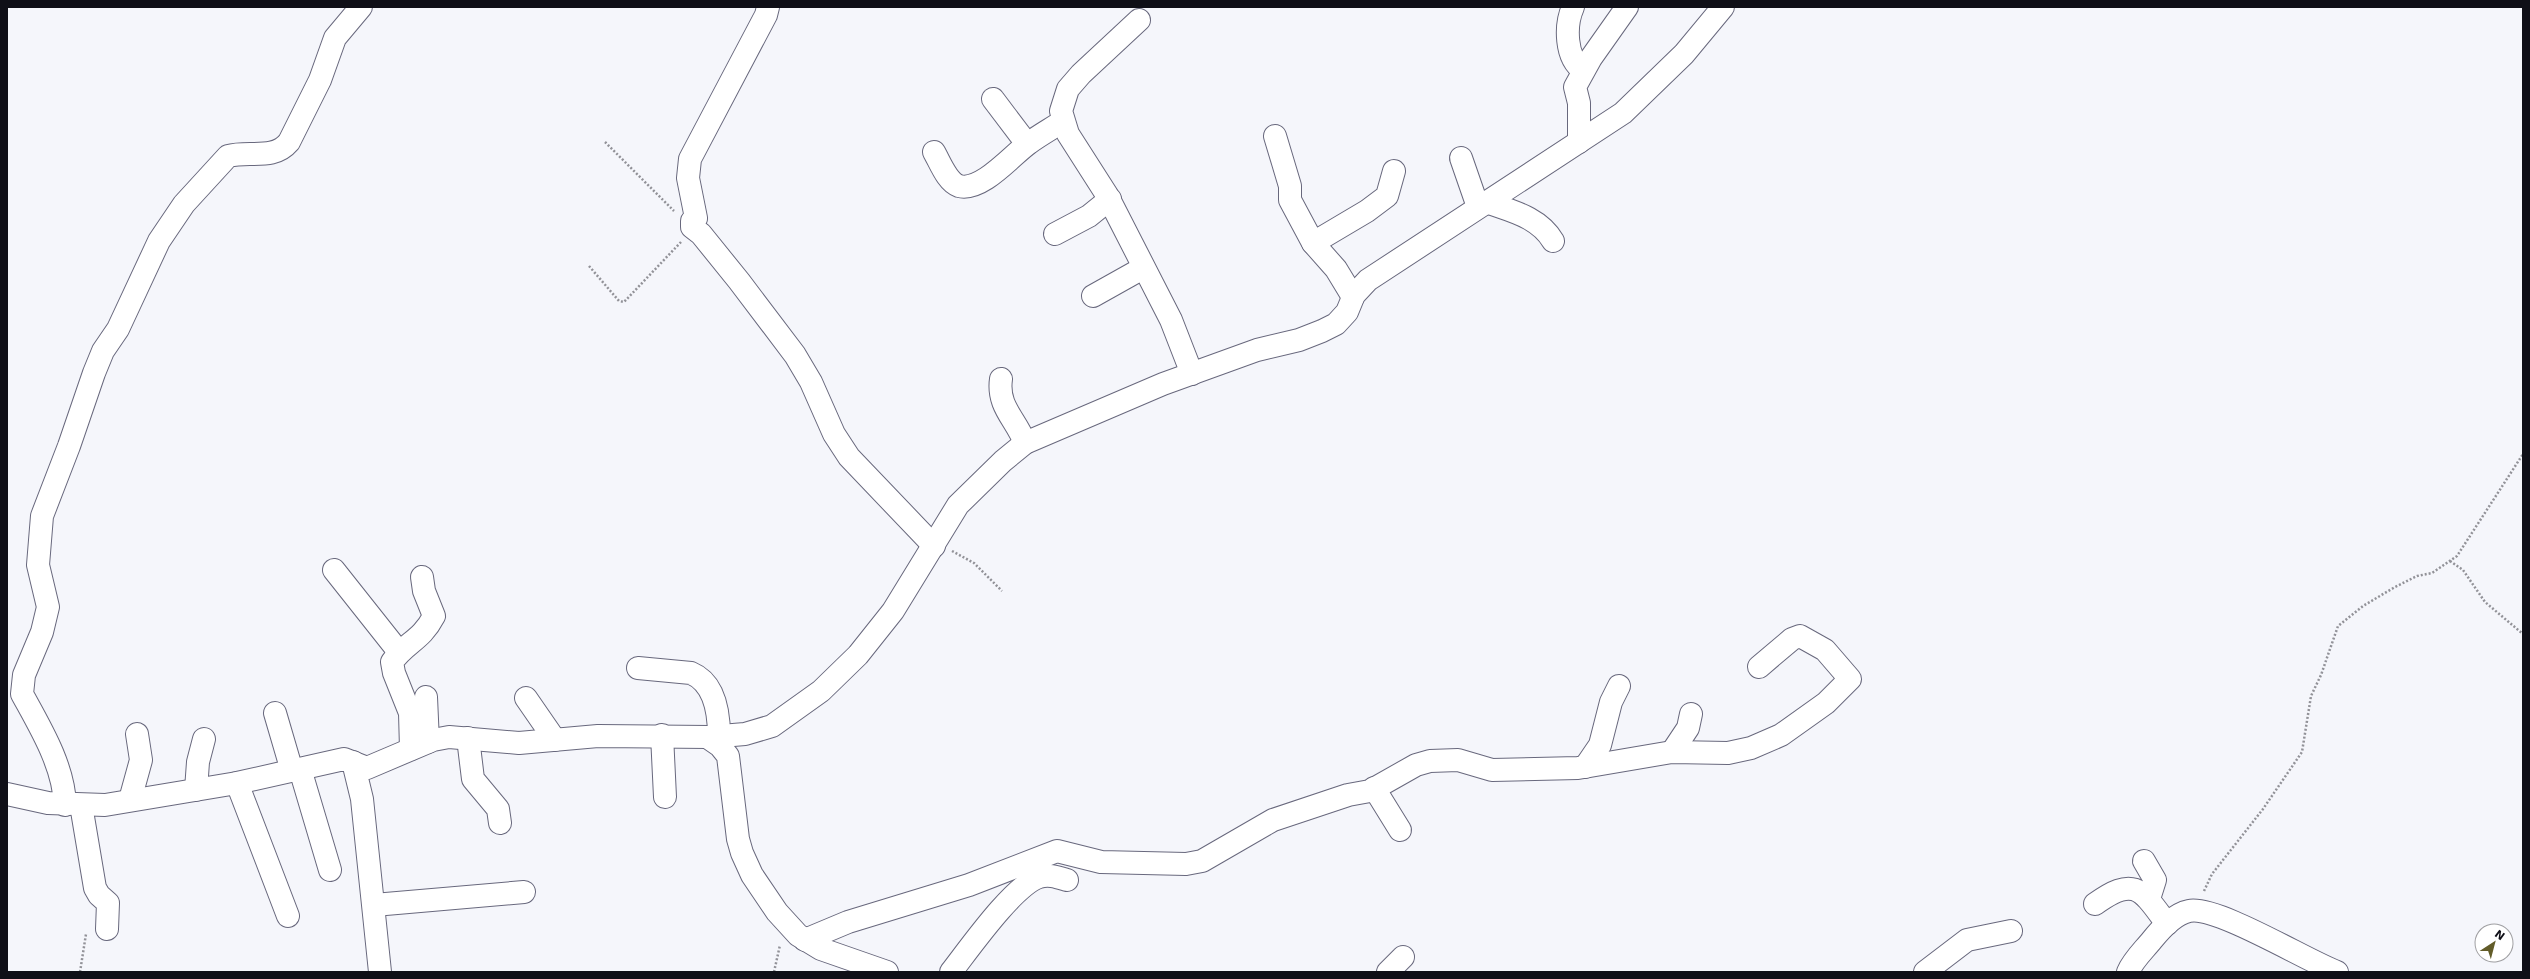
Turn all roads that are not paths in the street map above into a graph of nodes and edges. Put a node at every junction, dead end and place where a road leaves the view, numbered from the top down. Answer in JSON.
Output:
{"nodes":[{"id":1,"x":361,"y":7,"type":"edge"},
{"id":2,"x":768,"y":7,"type":"edge"},
{"id":3,"x":1573,"y":7,"type":"edge"},
{"id":4,"x":1627,"y":7,"type":"edge"},
{"id":5,"x":1723,"y":7,"type":"edge"},
{"id":6,"x":1139,"y":20,"type":"dead end"},
{"id":7,"x":1583,"y":70,"type":"junction"},
{"id":8,"x":993,"y":99,"type":"dead end"},
{"id":9,"x":1063,"y":121,"type":"junction"},
{"id":10,"x":1275,"y":136,"type":"dead end"},
{"id":11,"x":1579,"y":142,"type":"junction"},
{"id":12,"x":1027,"y":144,"type":"junction"},
{"id":13,"x":934,"y":152,"type":"dead end"},
{"id":14,"x":1461,"y":158,"type":"dead end"},
{"id":15,"x":1394,"y":171,"type":"dead end"},
{"id":16,"x":1110,"y":199,"type":"junction"},
{"id":17,"x":1482,"y":205,"type":"junction"},
{"id":18,"x":1055,"y":234,"type":"dead end"},
{"id":19,"x":1553,"y":241,"type":"dead end"},
{"id":20,"x":1313,"y":243,"type":"junction"},
{"id":21,"x":1143,"y":268,"type":"junction"},
{"id":22,"x":1093,"y":296,"type":"dead end"},
{"id":23,"x":1353,"y":297,"type":"junction"},
{"id":24,"x":1192,"y":374,"type":"junction"},
{"id":25,"x":1001,"y":379,"type":"dead end"},
{"id":26,"x":1026,"y":443,"type":"junction"},
{"id":27,"x":935,"y":543,"type":"junction"},
{"id":28,"x":334,"y":570,"type":"dead end"},
{"id":29,"x":422,"y":577,"type":"dead end"},
{"id":30,"x":399,"y":652,"type":"junction"},
{"id":31,"x":1759,"y":667,"type":"dead end"},
{"id":32,"x":638,"y":668,"type":"dead end"},
{"id":33,"x":1619,"y":686,"type":"dead end"},
{"id":34,"x":426,"y":697,"type":"dead end"},
{"id":35,"x":526,"y":698,"type":"dead end"},
{"id":36,"x":275,"y":713,"type":"dead end"},
{"id":37,"x":1691,"y":714,"type":"dead end"},
{"id":38,"x":137,"y":734,"type":"dead end"},
{"id":39,"x":662,"y":736,"type":"junction"},
{"id":40,"x":713,"y":737,"type":"junction"},
{"id":41,"x":204,"y":738,"type":"dead end"},
{"id":42,"x":468,"y":738,"type":"junction"},
{"id":43,"x":555,"y":740,"type":"junction"},
{"id":44,"x":420,"y":746,"type":"junction"},
{"id":45,"x":1672,"y":752,"type":"junction"},
{"id":46,"x":352,"y":762,"type":"junction"},
{"id":47,"x":1585,"y":767,"type":"junction"},
{"id":48,"x":296,"y":770,"type":"junction"},
{"id":49,"x":237,"y":783,"type":"junction"},
{"id":50,"x":1374,"y":788,"type":"junction"},
{"id":51,"x":196,"y":790,"type":"junction"},
{"id":52,"x":7,"y":794,"type":"edge"},
{"id":53,"x":665,"y":798,"type":"dead end"},
{"id":54,"x":130,"y":800,"type":"junction"},
{"id":55,"x":73,"y":805,"type":"junction"},
{"id":56,"x":500,"y":823,"type":"dead end"},
{"id":57,"x":1400,"y":830,"type":"dead end"},
{"id":58,"x":2144,"y":861,"type":"dead end"},
{"id":59,"x":330,"y":870,"type":"dead end"},
{"id":60,"x":1067,"y":880,"type":"dead end"},
{"id":61,"x":524,"y":892,"type":"dead end"},
{"id":62,"x":2150,"y":899,"type":"junction"},
{"id":63,"x":2095,"y":904,"type":"dead end"},
{"id":64,"x":374,"y":905,"type":"junction"},
{"id":65,"x":288,"y":916,"type":"dead end"},
{"id":66,"x":2167,"y":924,"type":"junction"},
{"id":67,"x":107,"y":929,"type":"dead end"},
{"id":68,"x":2011,"y":931,"type":"dead end"},
{"id":69,"x":797,"y":934,"type":"junction"},
{"id":70,"x":380,"y":972,"type":"edge"},
{"id":71,"x":887,"y":972,"type":"edge"},
{"id":72,"x":951,"y":972,"type":"edge"},
{"id":73,"x":1925,"y":972,"type":"edge"},
{"id":74,"x":2128,"y":972,"type":"edge"},
{"id":75,"x":2337,"y":972,"type":"edge"}],
"edges":[{"from":1,"to":55,"type":"street"},
{"from":2,"to":27,"type":"street"},
{"from":3,"to":7,"type":"street"},
{"from":4,"to":7,"type":"street"},
{"from":5,"to":11,"type":"street"},
{"from":6,"to":9,"type":"street"},
{"from":7,"to":11,"type":"street"},
{"from":8,"to":12,"type":"street"},
{"from":9,"to":12,"type":"street"},
{"from":9,"to":16,"type":"street"},
{"from":10,"to":20,"type":"street"},
{"from":11,"to":17,"type":"street"},
{"from":12,"to":13,"type":"street"},
{"from":14,"to":17,"type":"street"},
{"from":15,"to":20,"type":"street"},
{"from":16,"to":18,"type":"street"},
{"from":16,"to":21,"type":"street"},
{"from":17,"to":19,"type":"street"},
{"from":17,"to":23,"type":"street"},
{"from":20,"to":23,"type":"street"},
{"from":21,"to":22,"type":"street"},
{"from":21,"to":24,"type":"street"},
{"from":23,"to":24,"type":"street"},
{"from":24,"to":26,"type":"street"},
{"from":25,"to":26,"type":"street"},
{"from":26,"to":27,"type":"street"},
{"from":27,"to":40,"type":"street"},
{"from":28,"to":30,"type":"street"},
{"from":29,"to":30,"type":"street"},
{"from":30,"to":44,"type":"street"},
{"from":31,"to":45,"type":"street"},
{"from":32,"to":40,"type":"street"},
{"from":33,"to":47,"type":"street"},
{"from":34,"to":44,"type":"street"},
{"from":35,"to":43,"type":"street"},
{"from":36,"to":48,"type":"street"},
{"from":37,"to":45,"type":"street"},
{"from":38,"to":54,"type":"street"},
{"from":39,"to":40,"type":"street"},
{"from":39,"to":43,"type":"street"},
{"from":39,"to":53,"type":"street"},
{"from":40,"to":69,"type":"street"},
{"from":41,"to":51,"type":"street"},
{"from":42,"to":43,"type":"street"},
{"from":42,"to":44,"type":"street"},
{"from":42,"to":56,"type":"street"},
{"from":44,"to":46,"type":"street"},
{"from":45,"to":47,"type":"street"},
{"from":46,"to":48,"type":"street"},
{"from":46,"to":64,"type":"street"},
{"from":47,"to":50,"type":"street"},
{"from":48,"to":49,"type":"street"},
{"from":48,"to":59,"type":"street"},
{"from":49,"to":51,"type":"street"},
{"from":49,"to":65,"type":"street"},
{"from":50,"to":57,"type":"street"},
{"from":50,"to":69,"type":"street"},
{"from":51,"to":54,"type":"street"},
{"from":52,"to":55,"type":"street"},
{"from":54,"to":55,"type":"street"},
{"from":55,"to":67,"type":"street"},
{"from":58,"to":62,"type":"street"},
{"from":60,"to":72,"type":"street"},
{"from":61,"to":64,"type":"street"},
{"from":62,"to":63,"type":"street"},
{"from":62,"to":66,"type":"street"},
{"from":64,"to":70,"type":"street"},
{"from":66,"to":74,"type":"street"},
{"from":66,"to":75,"type":"street"},
{"from":68,"to":73,"type":"street"},
{"from":69,"to":71,"type":"street"}]}
